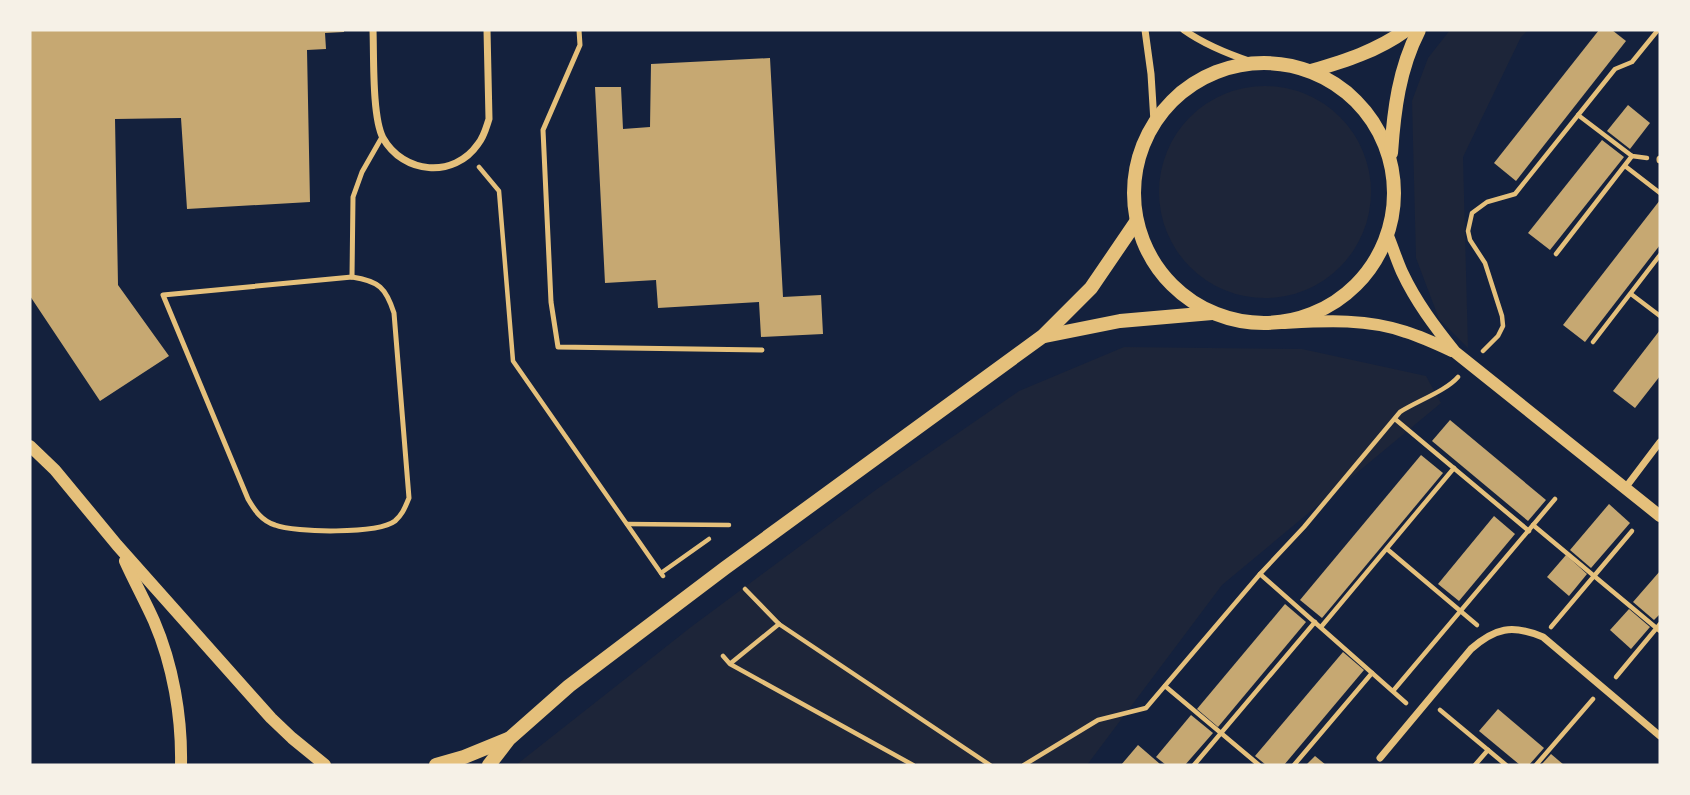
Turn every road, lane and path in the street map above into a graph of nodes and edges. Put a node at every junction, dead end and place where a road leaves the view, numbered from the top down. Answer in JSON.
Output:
{"nodes":[{"id":1,"x":373,"y":30,"type":"edge"},
{"id":2,"x":487,"y":30,"type":"edge"},
{"id":3,"x":579,"y":30,"type":"edge"},
{"id":4,"x":1145,"y":30,"type":"edge"},
{"id":5,"x":1184,"y":30,"type":"edge"},
{"id":6,"x":1406,"y":30,"type":"edge"},
{"id":7,"x":1419,"y":30,"type":"edge"},
{"id":8,"x":1658,"y":30,"type":"edge"},
{"id":9,"x":1252,"y":62,"type":"junction"},
{"id":10,"x":1311,"y":71,"type":"junction"},
{"id":11,"x":1578,"y":115,"type":"junction"},
{"id":12,"x":1154,"y":121,"type":"junction"},
{"id":13,"x":382,"y":136,"type":"junction"},
{"id":14,"x":469,"y":154,"type":"junction"},
{"id":15,"x":1632,"y":156,"type":"junction"},
{"id":16,"x":1391,"y":158,"type":"junction"},
{"id":17,"x":1660,"y":159,"type":"edge"},
{"id":18,"x":1625,"y":166,"type":"junction"},
{"id":19,"x":1660,"y":194,"type":"edge"},
{"id":20,"x":1136,"y":222,"type":"junction"},
{"id":21,"x":1388,"y":236,"type":"junction"},
{"id":22,"x":1556,"y":254,"type":"dead end"},
{"id":23,"x":1660,"y":256,"type":"edge"},
{"id":24,"x":352,"y":277,"type":"junction"},
{"id":25,"x":1631,"y":294,"type":"junction"},
{"id":26,"x":1212,"y":313,"type":"junction"},
{"id":27,"x":1660,"y":316,"type":"edge"},
{"id":28,"x":1282,"y":323,"type":"junction"},
{"id":29,"x":1043,"y":336,"type":"junction"},
{"id":30,"x":1594,"y":342,"type":"dead end"},
{"id":31,"x":762,"y":350,"type":"dead end"},
{"id":32,"x":1455,"y":352,"type":"junction"},
{"id":33,"x":1480,"y":354,"type":"dead end"},
{"id":34,"x":1463,"y":373,"type":"dead end"},
{"id":35,"x":1395,"y":419,"type":"junction"},
{"id":36,"x":1660,"y":442,"type":"edge"},
{"id":37,"x":30,"y":446,"type":"edge"},
{"id":38,"x":1454,"y":468,"type":"junction"},
{"id":39,"x":1626,"y":488,"type":"junction"},
{"id":40,"x":1555,"y":499,"type":"dead end"},
{"id":41,"x":1660,"y":516,"type":"edge"},
{"id":42,"x":626,"y":524,"type":"junction"},
{"id":43,"x":729,"y":525,"type":"dead end"},
{"id":44,"x":1533,"y":525,"type":"junction"},
{"id":45,"x":1529,"y":531,"type":"junction"},
{"id":46,"x":1632,"y":531,"type":"dead end"},
{"id":47,"x":709,"y":539,"type":"dead end"},
{"id":48,"x":117,"y":545,"type":"junction"},
{"id":49,"x":1387,"y":548,"type":"junction"},
{"id":50,"x":1260,"y":574,"type":"junction"},
{"id":51,"x":1594,"y":576,"type":"junction"},
{"id":52,"x":746,"y":589,"type":"dead end"},
{"id":53,"x":1461,"y":611,"type":"junction"},
{"id":54,"x":1315,"y":622,"type":"junction"},
{"id":55,"x":779,"y":624,"type":"junction"},
{"id":56,"x":1321,"y":627,"type":"junction"},
{"id":57,"x":1659,"y":628,"type":"edge"},
{"id":58,"x":1489,"y":635,"type":"junction"},
{"id":59,"x":1542,"y":637,"type":"junction"},
{"id":60,"x":723,"y":656,"type":"dead end"},
{"id":61,"x":730,"y":664,"type":"junction"},
{"id":62,"x":1372,"y":673,"type":"junction"},
{"id":63,"x":1165,"y":686,"type":"junction"},
{"id":64,"x":1604,"y":688,"type":"junction"},
{"id":65,"x":1393,"y":691,"type":"junction"},
{"id":66,"x":1428,"y":700,"type":"junction"},
{"id":67,"x":1417,"y":713,"type":"junction"},
{"id":68,"x":1221,"y":733,"type":"junction"},
{"id":69,"x":1660,"y":736,"type":"edge"},
{"id":70,"x":509,"y":739,"type":"junction"},
{"id":71,"x":1488,"y":750,"type":"junction"},
{"id":72,"x":1380,"y":758,"type":"dead end"},
{"id":73,"x":181,"y":765,"type":"edge"},
{"id":74,"x":325,"y":765,"type":"edge"},
{"id":75,"x":436,"y":765,"type":"edge"},
{"id":76,"x":489,"y":765,"type":"edge"},
{"id":77,"x":913,"y":765,"type":"edge"},
{"id":78,"x":990,"y":765,"type":"edge"},
{"id":79,"x":1024,"y":765,"type":"edge"},
{"id":80,"x":1194,"y":765,"type":"edge"},
{"id":81,"x":1259,"y":765,"type":"edge"},
{"id":82,"x":1294,"y":765,"type":"edge"},
{"id":83,"x":1475,"y":765,"type":"edge"},
{"id":84,"x":1506,"y":765,"type":"edge"},
{"id":85,"x":1536,"y":765,"type":"edge"}],
"edges":[{"from":1,"to":13,"type":"street"},
{"from":2,"to":14,"type":"street"},
{"from":3,"to":31,"type":"lane"},
{"from":4,"to":12,"type":"street"},
{"from":5,"to":9,"type":"street"},
{"from":6,"to":10,"type":"main road"},
{"from":7,"to":16,"type":"main road"},
{"from":8,"to":11,"type":"path"},
{"from":9,"to":10,"type":"main road"},
{"from":9,"to":12,"type":"main road"},
{"from":10,"to":16,"type":"main road"},
{"from":11,"to":15,"type":"path"},
{"from":11,"to":33,"type":"path"},
{"from":12,"to":20,"type":"main road"},
{"from":13,"to":14,"type":"street"},
{"from":13,"to":24,"type":"lane"},
{"from":14,"to":42,"type":"path"},
{"from":15,"to":17,"type":"path"},
{"from":15,"to":18,"type":"path"},
{"from":16,"to":21,"type":"main road"},
{"from":18,"to":19,"type":"path"},
{"from":18,"to":22,"type":"path"},
{"from":20,"to":26,"type":"main road"},
{"from":20,"to":29,"type":"main road"},
{"from":21,"to":28,"type":"main road"},
{"from":21,"to":32,"type":"street"},
{"from":23,"to":25,"type":"path"},
{"from":24,"to":24,"type":"lane"},
{"from":25,"to":27,"type":"path"},
{"from":25,"to":30,"type":"path"},
{"from":26,"to":28,"type":"main road"},
{"from":26,"to":29,"type":"main road"},
{"from":28,"to":32,"type":"street"},
{"from":29,"to":70,"type":"main road"},
{"from":32,"to":39,"type":"street"},
{"from":34,"to":35,"type":"path"},
{"from":35,"to":38,"type":"path"},
{"from":35,"to":50,"type":"path"},
{"from":36,"to":39,"type":"street"},
{"from":37,"to":48,"type":"street"},
{"from":38,"to":45,"type":"path"},
{"from":38,"to":49,"type":"path"},
{"from":39,"to":41,"type":"street"},
{"from":40,"to":44,"type":"path"},
{"from":42,"to":43,"type":"path"},
{"from":42,"to":47,"type":"path"},
{"from":44,"to":45,"type":"path"},
{"from":44,"to":51,"type":"path"},
{"from":45,"to":53,"type":"path"},
{"from":46,"to":51,"type":"path"},
{"from":48,"to":73,"type":"street"},
{"from":48,"to":74,"type":"street"},
{"from":49,"to":53,"type":"path"},
{"from":49,"to":56,"type":"path"},
{"from":50,"to":54,"type":"path"},
{"from":50,"to":63,"type":"path"},
{"from":51,"to":57,"type":"path"},
{"from":51,"to":59,"type":"path"},
{"from":52,"to":55,"type":"path"},
{"from":53,"to":58,"type":"path"},
{"from":53,"to":65,"type":"path"},
{"from":54,"to":56,"type":"path"},
{"from":54,"to":68,"type":"path"},
{"from":55,"to":61,"type":"path"},
{"from":55,"to":78,"type":"path"},
{"from":56,"to":62,"type":"path"},
{"from":57,"to":64,"type":"path"},
{"from":58,"to":59,"type":"street"},
{"from":58,"to":66,"type":"street"},
{"from":59,"to":64,"type":"street"},
{"from":60,"to":61,"type":"path"},
{"from":61,"to":77,"type":"path"},
{"from":62,"to":65,"type":"path"},
{"from":62,"to":82,"type":"path"},
{"from":63,"to":68,"type":"path"},
{"from":63,"to":79,"type":"path"},
{"from":64,"to":69,"type":"street"},
{"from":64,"to":85,"type":"path"},
{"from":65,"to":67,"type":"path"},
{"from":66,"to":67,"type":"street"},
{"from":66,"to":71,"type":"path"},
{"from":67,"to":72,"type":"street"},
{"from":68,"to":80,"type":"path"},
{"from":68,"to":81,"type":"path"},
{"from":70,"to":75,"type":"main road"},
{"from":70,"to":76,"type":"main road"},
{"from":71,"to":83,"type":"path"},
{"from":71,"to":84,"type":"path"}]}
